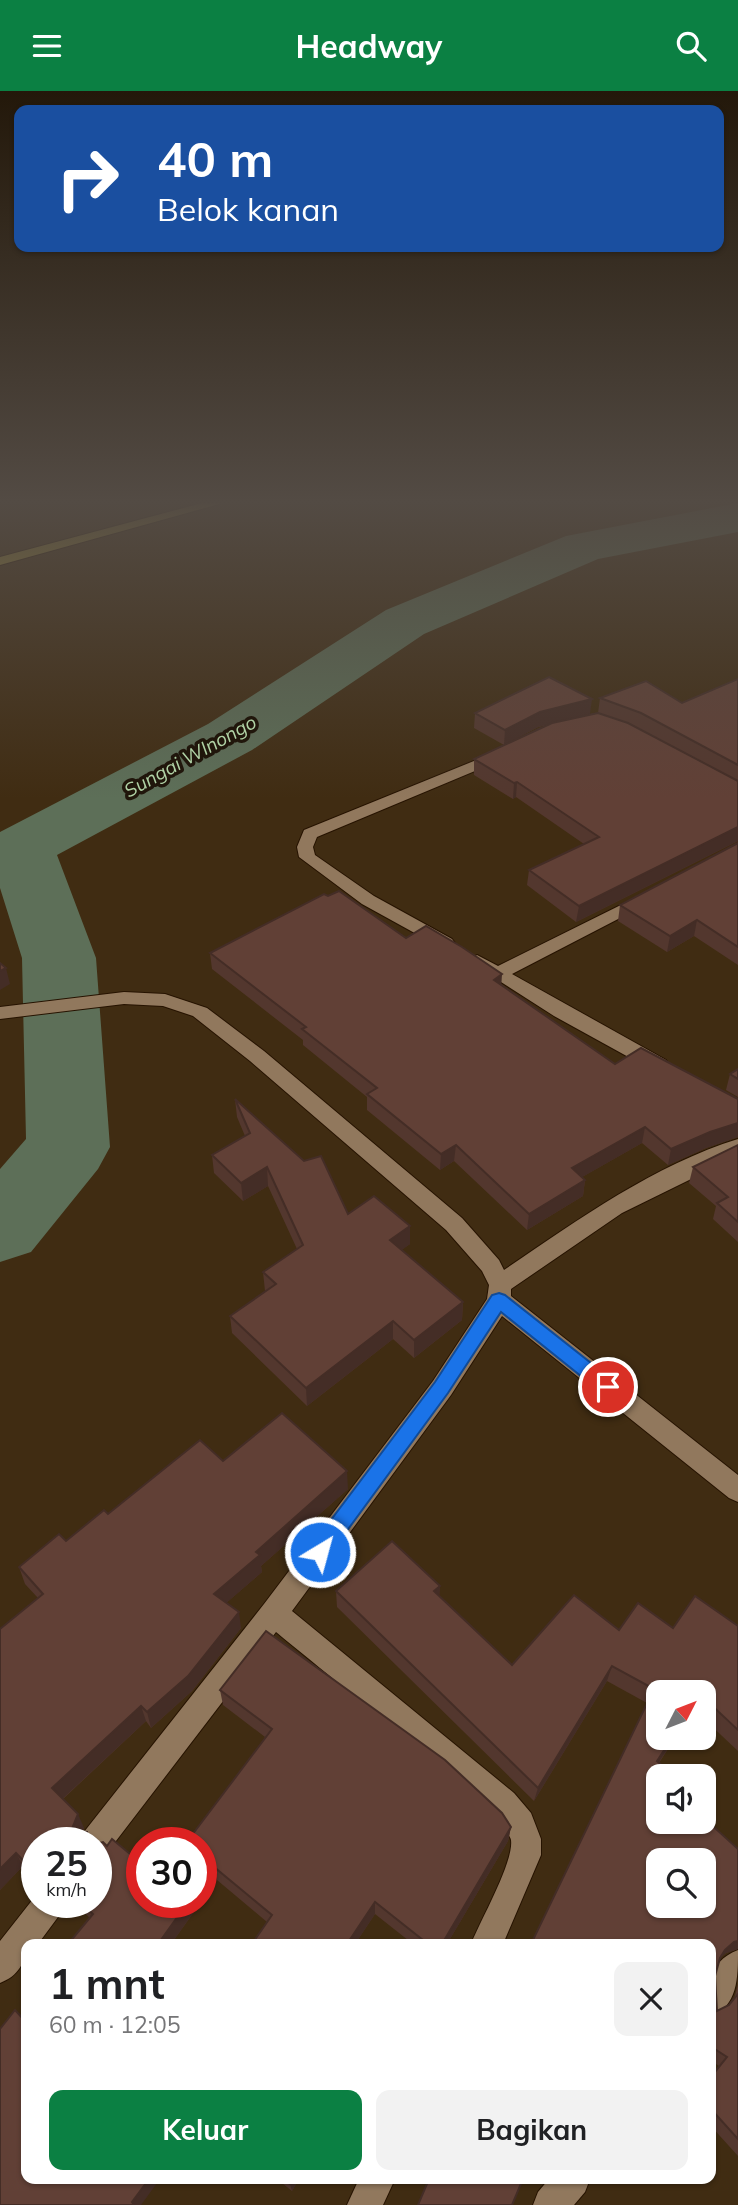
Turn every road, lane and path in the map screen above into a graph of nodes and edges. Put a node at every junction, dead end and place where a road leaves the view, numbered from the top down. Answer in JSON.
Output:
{"nodes":[{"id":1,"x":519,"y":746,"type":"edge"},
{"id":2,"x":653,"y":893,"type":"edge"},
{"id":3,"x":499,"y":973,"type":"junction"},
{"id":4,"x":0,"y":1013,"type":"edge"},
{"id":5,"x":679,"y":1076,"type":"edge"},
{"id":6,"x":738,"y":1147,"type":"edge"},
{"id":7,"x":499,"y":1292,"type":"junction"},
{"id":8,"x":738,"y":1490,"type":"edge"},
{"id":9,"x":274,"y":1613,"type":"junction"},
{"id":10,"x":107,"y":1827,"type":"edge"},
{"id":11,"x":38,"y":1918,"type":"edge"},
{"id":12,"x":22,"y":1939,"type":"edge"},
{"id":13,"x":489,"y":1939,"type":"edge"},
{"id":14,"x":21,"y":1940,"type":"edge"},
{"id":15,"x":738,"y":1966,"type":"edge"},
{"id":16,"x":0,"y":1967,"type":"edge"},
{"id":17,"x":716,"y":1994,"type":"edge"},
{"id":18,"x":375,"y":2184,"type":"edge"},
{"id":19,"x":568,"y":2184,"type":"edge"},
{"id":20,"x":365,"y":2205,"type":"edge"},
{"id":21,"x":551,"y":2205,"type":"edge"}],
"edges":[{"from":1,"to":3,"type":"street"},
{"from":2,"to":3,"type":"street"},
{"from":3,"to":5,"type":"street"},
{"from":4,"to":7,"type":"street"},
{"from":6,"to":7,"type":"street"},
{"from":7,"to":8,"type":"street"},
{"from":7,"to":9,"type":"street"},
{"from":9,"to":10,"type":"street"},
{"from":9,"to":13,"type":"street"},
{"from":11,"to":12,"type":"street"},
{"from":14,"to":16,"type":"street"},
{"from":15,"to":17,"type":"street"},
{"from":18,"to":20,"type":"street"},
{"from":19,"to":21,"type":"street"}]}
